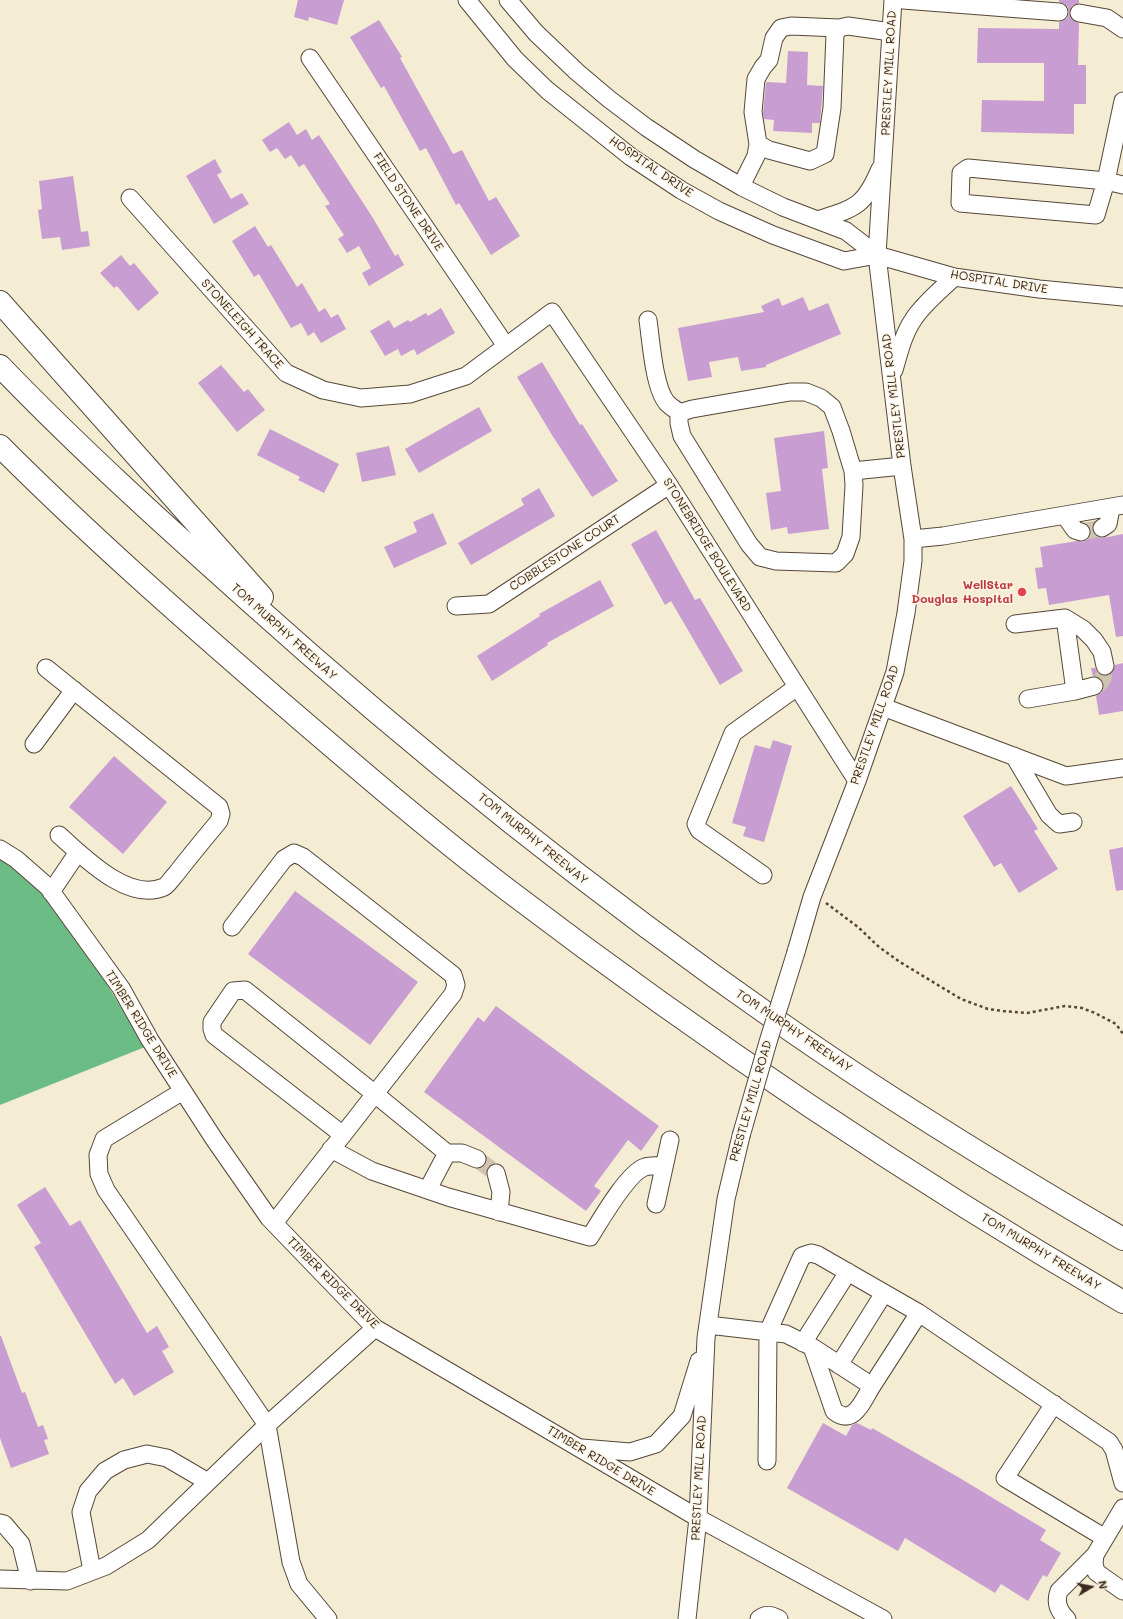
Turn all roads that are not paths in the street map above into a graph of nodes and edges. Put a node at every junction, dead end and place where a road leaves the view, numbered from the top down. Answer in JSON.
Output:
{"nodes":[{"id":1,"x":467,"y":0,"type":"edge"},
{"id":2,"x":508,"y":0,"type":"edge"},
{"id":3,"x":893,"y":0,"type":"edge"},
{"id":4,"x":903,"y":0,"type":"edge"},
{"id":5,"x":1059,"y":12,"type":"dead end"},
{"id":6,"x":1079,"y":13,"type":"dead end"},
{"id":7,"x":839,"y":28,"type":"junction"},
{"id":8,"x":1123,"y":29,"type":"edge"},
{"id":9,"x":891,"y":32,"type":"junction"},
{"id":10,"x":310,"y":58,"type":"dead end"},
{"id":11,"x":1123,"y":101,"type":"edge"},
{"id":12,"x":758,"y":144,"type":"junction"},
{"id":13,"x":883,"y":162,"type":"junction"},
{"id":14,"x":1106,"y":181,"type":"junction"},
{"id":15,"x":1123,"y":185,"type":"edge"},
{"id":16,"x":741,"y":186,"type":"junction"},
{"id":17,"x":130,"y":198,"type":"dead end"},
{"id":18,"x":818,"y":220,"type":"junction"},
{"id":19,"x":877,"y":255,"type":"junction"},
{"id":20,"x":954,"y":277,"type":"junction"},
{"id":21,"x":1123,"y":297,"type":"edge"},
{"id":22,"x":0,"y":302,"type":"edge"},
{"id":23,"x":552,"y":312,"type":"joint"},
{"id":24,"x":648,"y":320,"type":"dead end"},
{"id":25,"x":506,"y":346,"type":"junction"},
{"id":26,"x":0,"y":366,"type":"edge"},
{"id":27,"x":892,"y":376,"type":"junction"},
{"id":28,"x":680,"y":413,"type":"junction"},
{"id":29,"x":0,"y":446,"type":"edge"},
{"id":30,"x":902,"y":466,"type":"junction"},
{"id":31,"x":853,"y":471,"type":"junction"},
{"id":32,"x":670,"y":484,"type":"junction"},
{"id":33,"x":1117,"y":506,"type":"edge"},
{"id":34,"x":1065,"y":516,"type":"junction"},
{"id":35,"x":1102,"y":528,"type":"tunnel mouth"},
{"id":36,"x":1081,"y":532,"type":"dead end"},
{"id":37,"x":913,"y":540,"type":"junction"},
{"id":38,"x":456,"y":606,"type":"dead end"},
{"id":39,"x":1065,"y":618,"type":"junction"},
{"id":40,"x":1015,"y":624,"type":"dead end"},
{"id":41,"x":1105,"y":666,"type":"tunnel mouth"},
{"id":42,"x":46,"y":668,"type":"dead end"},
{"id":43,"x":327,"y":672,"type":"junction"},
{"id":44,"x":1094,"y":686,"type":"tunnel mouth"},
{"id":45,"x":797,"y":687,"type":"junction"},
{"id":46,"x":74,"y":690,"type":"junction"},
{"id":47,"x":1075,"y":691,"type":"junction"},
{"id":48,"x":1028,"y":699,"type":"dead end"},
{"id":49,"x":883,"y":706,"type":"junction"},
{"id":50,"x":34,"y":744,"type":"dead end"},
{"id":51,"x":1014,"y":756,"type":"junction"},
{"id":52,"x":1123,"y":768,"type":"edge"},
{"id":53,"x":857,"y":781,"type":"junction"},
{"id":54,"x":1073,"y":822,"type":"dead end"},
{"id":55,"x":59,"y":835,"type":"dead end"},
{"id":56,"x":0,"y":849,"type":"edge"},
{"id":57,"x":78,"y":852,"type":"junction"},
{"id":58,"x":763,"y":875,"type":"dead end"},
{"id":59,"x":51,"y":892,"type":"junction"},
{"id":60,"x":232,"y":927,"type":"dead end"},
{"id":61,"x":183,"y":1091,"type":"junction"},
{"id":62,"x":375,"y":1094,"type":"junction"},
{"id":63,"x":343,"y":1135,"type":"junction"},
{"id":64,"x":670,"y":1140,"type":"dead end"},
{"id":65,"x":332,"y":1150,"type":"junction"},
{"id":66,"x":447,"y":1153,"type":"junction"},
{"id":67,"x":476,"y":1158,"type":"tunnel mouth"},
{"id":68,"x":664,"y":1166,"type":"junction"},
{"id":69,"x":496,"y":1173,"type":"tunnel mouth"},
{"id":70,"x":428,"y":1189,"type":"junction"},
{"id":71,"x":656,"y":1204,"type":"dead end"},
{"id":72,"x":499,"y":1212,"type":"junction"},
{"id":73,"x":274,"y":1223,"type":"junction"},
{"id":74,"x":1123,"y":1239,"type":"edge"},
{"id":75,"x":848,"y":1272,"type":"junction"},
{"id":76,"x":884,"y":1293,"type":"junction"},
{"id":77,"x":1123,"y":1302,"type":"edge"},
{"id":78,"x":919,"y":1313,"type":"junction"},
{"id":79,"x":375,"y":1328,"type":"junction"},
{"id":80,"x":707,"y":1331,"type":"junction"},
{"id":81,"x":768,"y":1332,"type":"junction"},
{"id":82,"x":808,"y":1345,"type":"junction"},
{"id":83,"x":839,"y":1365,"type":"junction"},
{"id":84,"x":872,"y":1386,"type":"junction"},
{"id":85,"x":1054,"y":1404,"type":"junction"},
{"id":86,"x":266,"y":1425,"type":"junction"},
{"id":87,"x":578,"y":1447,"type":"junction"},
{"id":88,"x":767,"y":1461,"type":"dead end"},
{"id":89,"x":208,"y":1482,"type":"junction"},
{"id":90,"x":1123,"y":1483,"type":"edge"},
{"id":91,"x":1123,"y":1508,"type":"edge"},
{"id":92,"x":698,"y":1518,"type":"junction"},
{"id":93,"x":0,"y":1523,"type":"edge"},
{"id":94,"x":1105,"y":1538,"type":"junction"},
{"id":95,"x":1095,"y":1555,"type":"junction"},
{"id":96,"x":92,"y":1571,"type":"junction"},
{"id":97,"x":0,"y":1579,"type":"edge"},
{"id":98,"x":30,"y":1581,"type":"junction"},
{"id":99,"x":1123,"y":1591,"type":"edge"},
{"id":100,"x":328,"y":1619,"type":"edge"},
{"id":101,"x":687,"y":1619,"type":"edge"},
{"id":102,"x":759,"y":1619,"type":"edge"},
{"id":103,"x":779,"y":1619,"type":"edge"},
{"id":104,"x":883,"y":1619,"type":"edge"},
{"id":105,"x":1066,"y":1619,"type":"edge"}],
"edges":[{"from":1,"to":19,"type":"street","name":"HOSPITAL DRIVE"},
{"from":2,"to":16,"type":"street","name":"HOSPITAL DRIVE"},
{"from":3,"to":9,"type":"street","name":"PRESTLEY MILL ROAD"},
{"from":4,"to":5,"type":"street"},
{"from":6,"to":8,"type":"street"},
{"from":7,"to":9,"type":"street"},
{"from":7,"to":12,"type":"street"},
{"from":7,"to":12,"type":"street"},
{"from":9,"to":13,"type":"street","name":"PRESTLEY MILL ROAD"},
{"from":10,"to":25,"type":"street","name":"FIELD STONE DRIVE"},
{"from":11,"to":14,"type":"street"},
{"from":12,"to":16,"type":"street"},
{"from":13,"to":18,"type":"street"},
{"from":13,"to":19,"type":"street","name":"PRESTLEY MILL ROAD"},
{"from":14,"to":14,"type":"street"},
{"from":14,"to":15,"type":"street"},
{"from":16,"to":18,"type":"street","name":"HOSPITAL DRIVE"},
{"from":17,"to":25,"type":"street","name":"STONELEIGH TRACE"},
{"from":18,"to":19,"type":"street","name":"HOSPITAL DRIVE"},
{"from":19,"to":20,"type":"street","name":"HOSPITAL DRIVE"},
{"from":19,"to":27,"type":"street","name":"PRESTLEY MILL ROAD"},
{"from":20,"to":21,"type":"street","name":"HOSPITAL DRIVE"},
{"from":20,"to":27,"type":"street"},
{"from":22,"to":43,"type":"highway"},
{"from":23,"to":25,"type":"street","name":"STONELEIGH TRACE"},
{"from":23,"to":32,"type":"street","name":"STONEBRIDGE BOULEVARD"},
{"from":24,"to":28,"type":"street"},
{"from":26,"to":43,"type":"highway","name":"TOM MURPHY FREEWAY"},
{"from":27,"to":30,"type":"street","name":"PRESTLEY MILL ROAD"},
{"from":28,"to":31,"type":"street"},
{"from":28,"to":31,"type":"street"},
{"from":29,"to":77,"type":"highway","name":"TOM MURPHY FREEWAY"},
{"from":30,"to":31,"type":"street"},
{"from":30,"to":37,"type":"street","name":"PRESTLEY MILL ROAD"},
{"from":32,"to":38,"type":"street","name":"COBBLESTONE COURT"},
{"from":32,"to":45,"type":"street","name":"STONEBRIDGE BOULEVARD"},
{"from":33,"to":34,"type":"street"},
{"from":33,"to":35,"type":"street"},
{"from":34,"to":36,"type":"street"},
{"from":34,"to":37,"type":"street"},
{"from":37,"to":49,"type":"street","name":"PRESTLEY MILL ROAD"},
{"from":39,"to":40,"type":"street"},
{"from":39,"to":41,"type":"street"},
{"from":39,"to":47,"type":"street"},
{"from":42,"to":46,"type":"street"},
{"from":43,"to":74,"type":"highway","name":"TOM MURPHY FREEWAY"},
{"from":44,"to":47,"type":"street"},
{"from":45,"to":53,"type":"street","name":"STONEBRIDGE BOULEVARD"},
{"from":45,"to":58,"type":"street"},
{"from":46,"to":50,"type":"street"},
{"from":46,"to":57,"type":"street"},
{"from":47,"to":48,"type":"street"},
{"from":49,"to":51,"type":"street"},
{"from":49,"to":53,"type":"street","name":"PRESTLEY MILL ROAD"},
{"from":51,"to":52,"type":"street"},
{"from":51,"to":54,"type":"street"},
{"from":53,"to":80,"type":"street","name":"PRESTLEY MILL ROAD","bridge":true},
{"from":55,"to":57,"type":"street"},
{"from":56,"to":59,"type":"street","name":"TIMBER RIDGE DRIVE"},
{"from":57,"to":59,"type":"street"},
{"from":59,"to":61,"type":"street","name":"TIMBER RIDGE DRIVE"},
{"from":60,"to":62,"type":"street"},
{"from":61,"to":73,"type":"street","name":"TIMBER RIDGE DRIVE"},
{"from":61,"to":86,"type":"street"},
{"from":62,"to":63,"type":"street"},
{"from":62,"to":63,"type":"street"},
{"from":62,"to":66,"type":"street"},
{"from":63,"to":65,"type":"street"},
{"from":64,"to":68,"type":"street"},
{"from":65,"to":70,"type":"street"},
{"from":65,"to":73,"type":"street"},
{"from":66,"to":67,"type":"street"},
{"from":66,"to":70,"type":"street"},
{"from":68,"to":71,"type":"street"},
{"from":68,"to":72,"type":"street"},
{"from":69,"to":72,"type":"street"},
{"from":70,"to":72,"type":"street"},
{"from":73,"to":79,"type":"street","name":"TIMBER RIDGE DRIVE"},
{"from":75,"to":76,"type":"street"},
{"from":75,"to":81,"type":"street"},
{"from":75,"to":82,"type":"street"},
{"from":76,"to":78,"type":"street"},
{"from":76,"to":83,"type":"street"},
{"from":78,"to":84,"type":"street"},
{"from":78,"to":85,"type":"street"},
{"from":79,"to":86,"type":"street"},
{"from":79,"to":87,"type":"street","name":"TIMBER RIDGE DRIVE"},
{"from":80,"to":81,"type":"street"},
{"from":80,"to":87,"type":"street","name":"PRESTLEY MILL ROAD"},
{"from":80,"to":92,"type":"street","name":"PRESTLEY MILL ROAD"},
{"from":81,"to":82,"type":"street"},
{"from":81,"to":88,"type":"street"},
{"from":82,"to":83,"type":"street"},
{"from":82,"to":84,"type":"street"},
{"from":83,"to":84,"type":"street"},
{"from":85,"to":90,"type":"street"},
{"from":85,"to":94,"type":"street"},
{"from":86,"to":89,"type":"street"},
{"from":86,"to":100,"type":"street"},
{"from":87,"to":92,"type":"street","name":"TIMBER RIDGE DRIVE"},
{"from":89,"to":96,"type":"street"},
{"from":89,"to":96,"type":"street"},
{"from":91,"to":94,"type":"street"},
{"from":92,"to":101,"type":"street","name":"PRESTLEY MILL ROAD"},
{"from":92,"to":104,"type":"street","name":"TIMBER RIDGE DRIVE"},
{"from":93,"to":98,"type":"street"},
{"from":94,"to":95,"type":"street"},
{"from":95,"to":99,"type":"street"},
{"from":95,"to":105,"type":"street"},
{"from":96,"to":98,"type":"street"},
{"from":97,"to":98,"type":"street"},
{"from":102,"to":103,"type":"street"}]}
